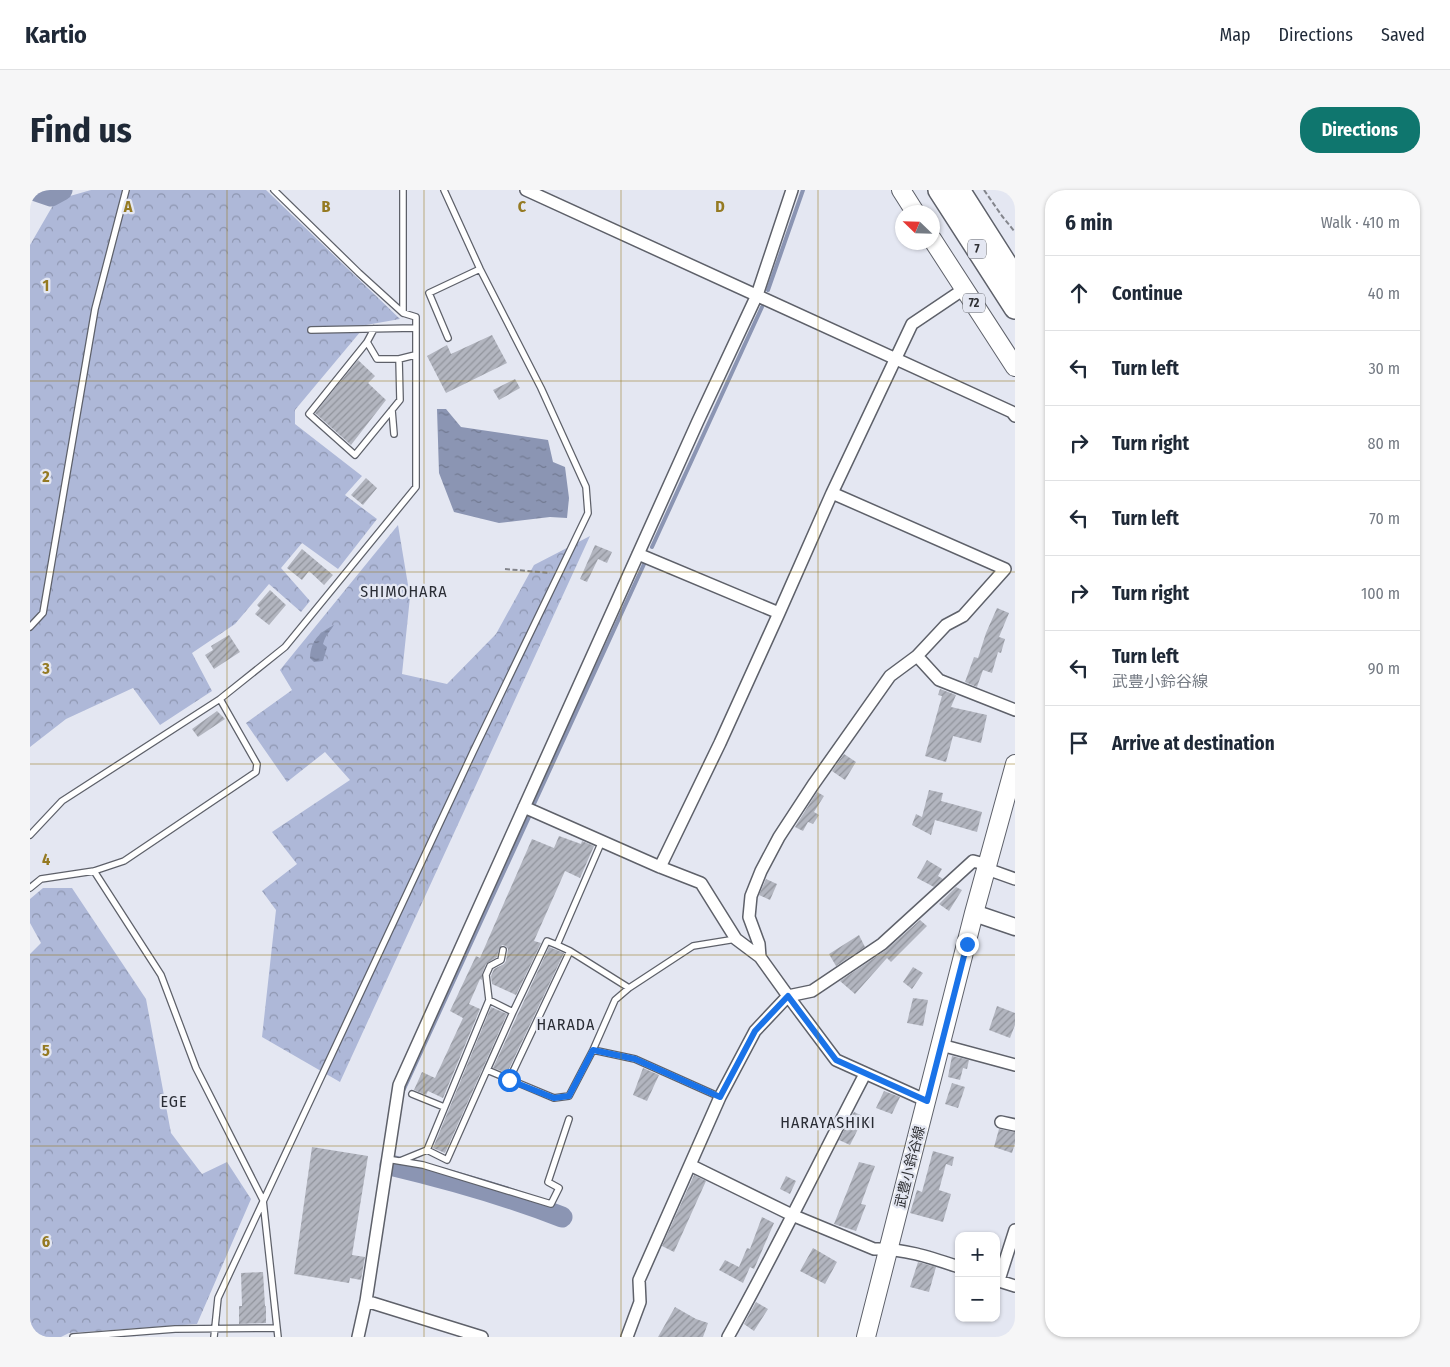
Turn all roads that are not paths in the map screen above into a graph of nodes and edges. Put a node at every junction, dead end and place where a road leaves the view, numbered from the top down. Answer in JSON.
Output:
{"nodes":[{"id":1,"x":126,"y":190,"type":"edge"},
{"id":2,"x":274,"y":190,"type":"edge"},
{"id":3,"x":403,"y":190,"type":"edge"},
{"id":4,"x":444,"y":190,"type":"edge"},
{"id":5,"x":526,"y":190,"type":"edge"},
{"id":6,"x":792,"y":190,"type":"edge"},
{"id":7,"x":901,"y":190,"type":"edge"},
{"id":8,"x":939,"y":190,"type":"edge"},
{"id":9,"x":959,"y":190,"type":"edge"},
{"id":10,"x":911,"y":205,"type":"edge"},
{"id":11,"x":939,"y":250,"type":"edge"},
{"id":12,"x":480,"y":269,"type":"junction"},
{"id":13,"x":1015,"y":278,"type":"edge"},
{"id":14,"x":964,"y":289,"type":"junction"},
{"id":15,"x":757,"y":296,"type":"junction"},
{"id":16,"x":1015,"y":308,"type":"edge"},
{"id":17,"x":403,"y":313,"type":"junction"},
{"id":18,"x":416,"y":328,"type":"junction"},
{"id":19,"x":374,"y":329,"type":"junction"},
{"id":20,"x":311,"y":330,"type":"dead end"},
{"id":21,"x":448,"y":338,"type":"dead end"},
{"id":22,"x":368,"y":342,"type":"junction"},
{"id":23,"x":415,"y":355,"type":"junction"},
{"id":24,"x":399,"y":359,"type":"junction"},
{"id":25,"x":894,"y":359,"type":"junction"},
{"id":26,"x":1015,"y":367,"type":"edge"},
{"id":27,"x":392,"y":410,"type":"junction"},
{"id":28,"x":1015,"y":416,"type":"edge"},
{"id":29,"x":394,"y":434,"type":"dead end"},
{"id":30,"x":832,"y":493,"type":"junction"},
{"id":31,"x":638,"y":554,"type":"junction"},
{"id":32,"x":780,"y":613,"type":"junction"},
{"id":33,"x":30,"y":627,"type":"edge"},
{"id":34,"x":917,"y":656,"type":"junction"},
{"id":35,"x":220,"y":699,"type":"junction"},
{"id":36,"x":1015,"y":710,"type":"edge"},
{"id":37,"x":1015,"y":764,"type":"edge"},
{"id":38,"x":524,"y":807,"type":"junction"},
{"id":39,"x":30,"y":835,"type":"edge"},
{"id":40,"x":602,"y":841,"type":"junction"},
{"id":41,"x":660,"y":867,"type":"junction"},
{"id":42,"x":988,"y":867,"type":"junction"},
{"id":43,"x":94,"y":871,"type":"junction"},
{"id":44,"x":1015,"y":879,"type":"edge"},
{"id":45,"x":30,"y":888,"type":"edge"},
{"id":46,"x":974,"y":913,"type":"junction"},
{"id":47,"x":1015,"y":927,"type":"edge"},
{"id":48,"x":736,"y":939,"type":"junction"},
{"id":49,"x":557,"y":945,"type":"junction"},
{"id":50,"x":503,"y":950,"type":"dead end"},
{"id":51,"x":570,"y":951,"type":"junction"},
{"id":52,"x":760,"y":957,"type":"junction"},
{"id":53,"x":629,"y":988,"type":"junction"},
{"id":54,"x":788,"y":996,"type":"junction"},
{"id":55,"x":489,"y":1000,"type":"junction"},
{"id":56,"x":513,"y":1012,"type":"junction"},
{"id":57,"x":940,"y":1045,"type":"junction"},
{"id":58,"x":593,"y":1050,"type":"junction"},
{"id":59,"x":1015,"y":1065,"type":"edge"},
{"id":60,"x":487,"y":1070,"type":"junction"},
{"id":61,"x":865,"y":1074,"type":"junction"},
{"id":62,"x":509,"y":1080,"type":"junction"},
{"id":63,"x":412,"y":1094,"type":"dead end"},
{"id":64,"x":720,"y":1097,"type":"junction"},
{"id":65,"x":927,"y":1101,"type":"junction"},
{"id":66,"x":444,"y":1107,"type":"junction"},
{"id":67,"x":569,"y":1119,"type":"dead end"},
{"id":68,"x":1001,"y":1122,"type":"dead end"},
{"id":69,"x":1015,"y":1125,"type":"edge"},
{"id":70,"x":427,"y":1150,"type":"junction"},
{"id":71,"x":387,"y":1159,"type":"junction"},
{"id":72,"x":400,"y":1161,"type":"junction"},
{"id":73,"x":690,"y":1165,"type":"junction"},
{"id":74,"x":263,"y":1200,"type":"junction"},
{"id":75,"x":792,"y":1215,"type":"junction"},
{"id":76,"x":1015,"y":1230,"type":"edge"},
{"id":77,"x":889,"y":1248,"type":"junction"},
{"id":78,"x":955,"y":1266,"type":"edge"},
{"id":79,"x":998,"y":1277,"type":"edge"},
{"id":80,"x":1000,"y":1281,"type":"edge"},
{"id":81,"x":1015,"y":1286,"type":"edge"},
{"id":82,"x":366,"y":1301,"type":"junction"},
{"id":83,"x":216,"y":1328,"type":"junction"},
{"id":84,"x":277,"y":1328,"type":"junction"},
{"id":85,"x":73,"y":1337,"type":"edge"},
{"id":86,"x":214,"y":1337,"type":"edge"},
{"id":87,"x":278,"y":1337,"type":"edge"},
{"id":88,"x":358,"y":1337,"type":"edge"},
{"id":89,"x":482,"y":1337,"type":"edge"},
{"id":90,"x":627,"y":1337,"type":"edge"},
{"id":91,"x":728,"y":1337,"type":"edge"},
{"id":92,"x":866,"y":1337,"type":"edge"}],
"edges":[{"from":1,"to":33,"type":"lane"},
{"from":2,"to":17,"type":"lane"},
{"from":3,"to":17,"type":"lane"},
{"from":4,"to":12,"type":"lane"},
{"from":5,"to":15,"type":"street"},
{"from":6,"to":15,"type":"street"},
{"from":7,"to":10,"type":"main road"},
{"from":8,"to":16,"type":"highway","number":"7"},
{"from":9,"to":13,"type":"highway","number":"7"},
{"from":11,"to":14,"type":"main road","number":"72"},
{"from":12,"to":21,"type":"lane"},
{"from":12,"to":74,"type":"lane"},
{"from":14,"to":25,"type":"street"},
{"from":14,"to":26,"type":"main road","number":"72"},
{"from":15,"to":25,"type":"street"},
{"from":15,"to":31,"type":"street"},
{"from":17,"to":18,"type":"lane"},
{"from":18,"to":19,"type":"lane"},
{"from":18,"to":23,"type":"lane"},
{"from":19,"to":20,"type":"lane"},
{"from":19,"to":22,"type":"lane"},
{"from":22,"to":24,"type":"lane"},
{"from":22,"to":27,"type":"lane"},
{"from":23,"to":24,"type":"lane"},
{"from":23,"to":35,"type":"lane"},
{"from":24,"to":27,"type":"lane"},
{"from":25,"to":28,"type":"street"},
{"from":25,"to":30,"type":"street"},
{"from":27,"to":29,"type":"lane"},
{"from":30,"to":32,"type":"street"},
{"from":30,"to":34,"type":"street"},
{"from":31,"to":32,"type":"street"},
{"from":31,"to":38,"type":"street"},
{"from":32,"to":41,"type":"street"},
{"from":34,"to":36,"type":"street"},
{"from":34,"to":52,"type":"street"},
{"from":35,"to":39,"type":"lane"},
{"from":35,"to":43,"type":"lane"},
{"from":37,"to":42,"type":"main road","name":"武豊小鈴谷線"},
{"from":38,"to":40,"type":"street"},
{"from":38,"to":71,"type":"street"},
{"from":40,"to":41,"type":"street"},
{"from":40,"to":49,"type":"lane"},
{"from":41,"to":48,"type":"street"},
{"from":42,"to":44,"type":"street"},
{"from":42,"to":46,"type":"main road","name":"武豊小鈴谷線"},
{"from":42,"to":54,"type":"street"},
{"from":43,"to":45,"type":"lane"},
{"from":43,"to":74,"type":"lane"},
{"from":46,"to":47,"type":"street"},
{"from":46,"to":57,"type":"main road","name":"武豊小鈴谷線"},
{"from":48,"to":52,"type":"street"},
{"from":48,"to":53,"type":"lane"},
{"from":49,"to":51,"type":"lane"},
{"from":49,"to":56,"type":"lane"},
{"from":50,"to":55,"type":"lane"},
{"from":51,"to":53,"type":"lane"},
{"from":51,"to":62,"type":"lane"},
{"from":52,"to":54,"type":"street"},
{"from":53,"to":58,"type":"lane"},
{"from":54,"to":61,"type":"street"},
{"from":54,"to":64,"type":"street"},
{"from":55,"to":56,"type":"lane"},
{"from":55,"to":66,"type":"lane"},
{"from":56,"to":60,"type":"lane"},
{"from":57,"to":59,"type":"street"},
{"from":57,"to":65,"type":"main road","name":"武豊小鈴谷線"},
{"from":58,"to":62,"type":"lane"},
{"from":58,"to":64,"type":"lane"},
{"from":60,"to":62,"type":"lane"},
{"from":60,"to":70,"type":"lane"},
{"from":61,"to":65,"type":"street"},
{"from":61,"to":75,"type":"street"},
{"from":63,"to":66,"type":"lane"},
{"from":64,"to":73,"type":"street"},
{"from":65,"to":77,"type":"main road","name":"武豊小鈴谷線"},
{"from":66,"to":70,"type":"lane"},
{"from":67,"to":72,"type":"lane"},
{"from":68,"to":69,"type":"street"},
{"from":70,"to":72,"type":"lane"},
{"from":71,"to":72,"type":"lane"},
{"from":71,"to":82,"type":"street"},
{"from":73,"to":75,"type":"street"},
{"from":73,"to":90,"type":"street"},
{"from":74,"to":83,"type":"lane"},
{"from":74,"to":84,"type":"lane"},
{"from":75,"to":77,"type":"street"},
{"from":75,"to":91,"type":"street"},
{"from":76,"to":79,"type":"street"},
{"from":77,"to":78,"type":"street"},
{"from":77,"to":92,"type":"main road","name":"武豊小鈴谷線"},
{"from":80,"to":81,"type":"street"},
{"from":82,"to":88,"type":"street"},
{"from":82,"to":89,"type":"street"},
{"from":83,"to":84,"type":"lane"},
{"from":83,"to":85,"type":"lane"},
{"from":83,"to":86,"type":"lane"},
{"from":84,"to":87,"type":"lane"}]}
